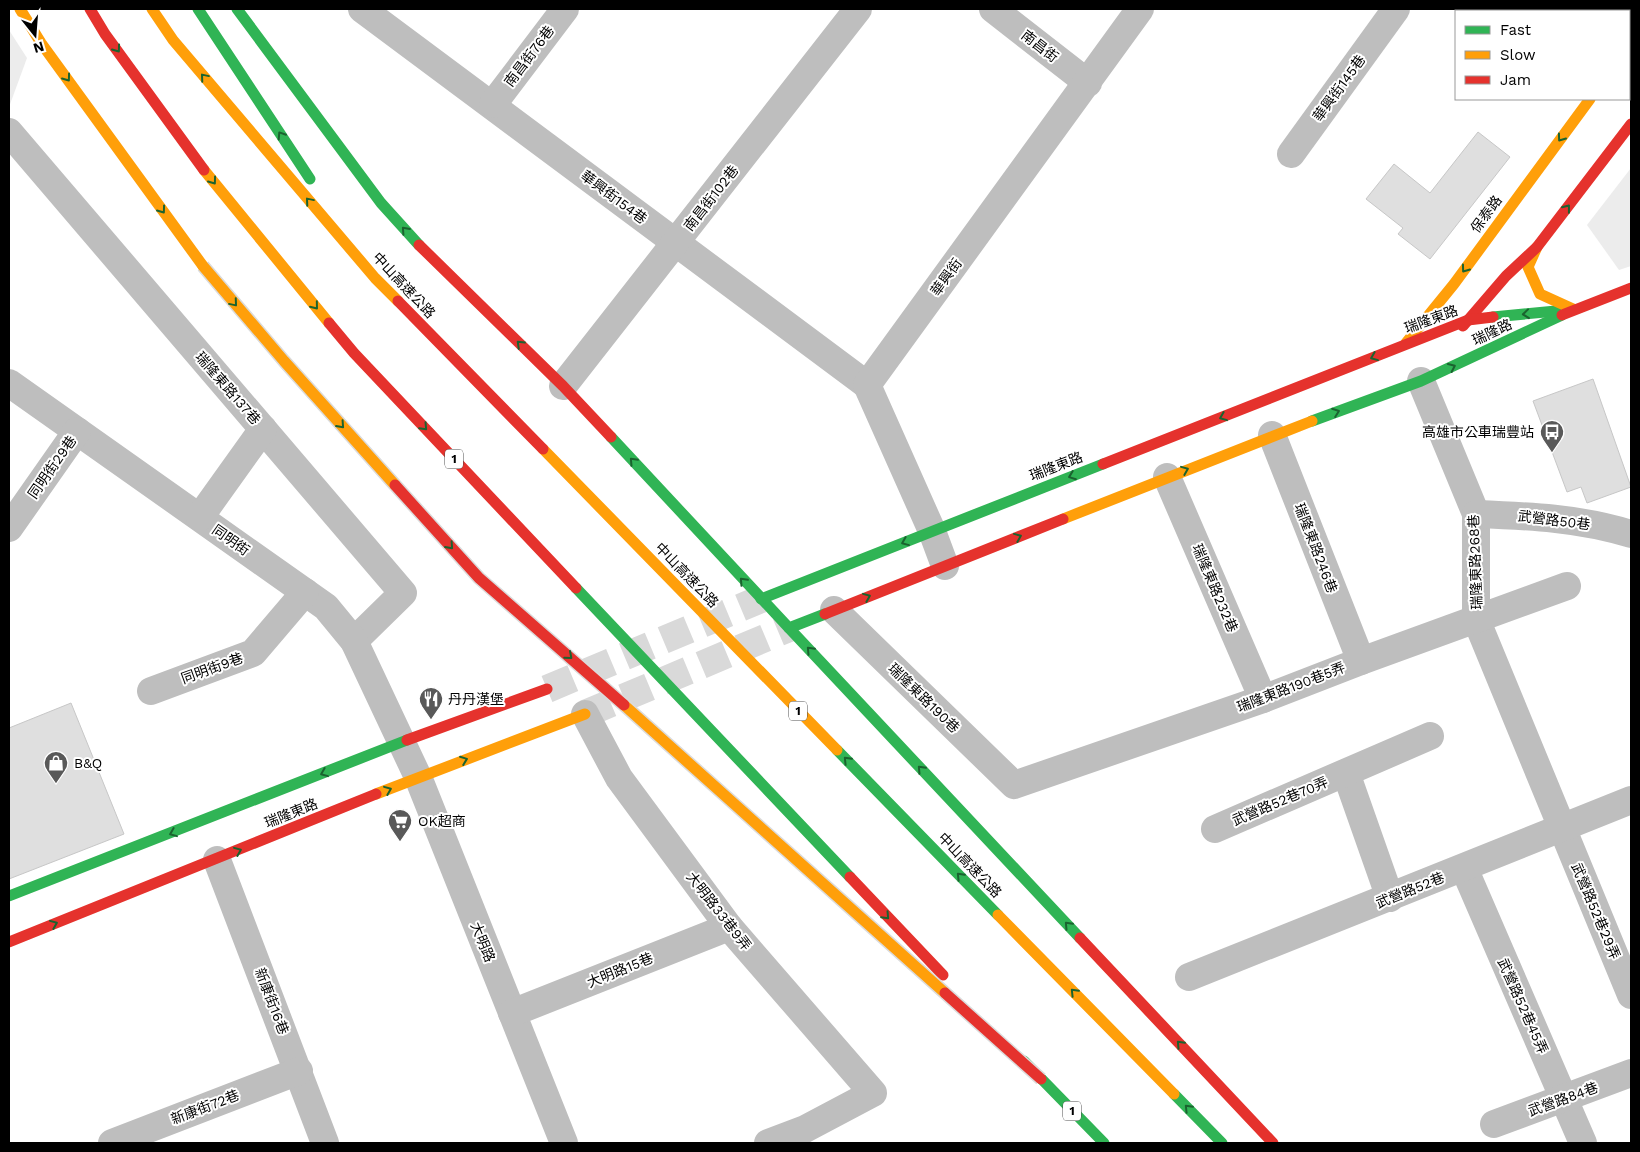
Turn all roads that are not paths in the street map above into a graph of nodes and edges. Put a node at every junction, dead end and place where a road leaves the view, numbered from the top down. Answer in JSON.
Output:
{"nodes":[{"id":1,"x":20,"y":9,"type":"edge"},
{"id":2,"x":90,"y":9,"type":"edge"},
{"id":3,"x":152,"y":9,"type":"edge"},
{"id":4,"x":198,"y":9,"type":"edge"},
{"id":5,"x":238,"y":9,"type":"edge"},
{"id":6,"x":362,"y":9,"type":"edge"},
{"id":7,"x":565,"y":9,"type":"edge"},
{"id":8,"x":858,"y":9,"type":"edge"},
{"id":9,"x":992,"y":9,"type":"edge"},
{"id":10,"x":1140,"y":9,"type":"edge"},
{"id":11,"x":1383,"y":13,"type":"edge"},
{"id":12,"x":1088,"y":83,"type":"junction"},
{"id":13,"x":1589,"y":100,"type":"edge"},
{"id":14,"x":492,"y":104,"type":"junction"},
{"id":15,"x":1631,"y":124,"type":"edge"},
{"id":16,"x":9,"y":132,"type":"edge"},
{"id":17,"x":1291,"y":154,"type":"dead end"},
{"id":18,"x":675,"y":244,"type":"junction"},
{"id":19,"x":1537,"y":247,"type":"junction"},
{"id":20,"x":375,"y":278,"type":"junction"},
{"id":21,"x":1631,"y":288,"type":"edge"},
{"id":22,"x":1574,"y":309,"type":"junction"},
{"id":23,"x":1467,"y":315,"type":"junction"},
{"id":24,"x":1457,"y":335,"type":"dead end"},
{"id":25,"x":1479,"y":344,"type":"junction"},
{"id":26,"x":1404,"y":345,"type":"junction"},
{"id":27,"x":1439,"y":358,"type":"dead end"},
{"id":28,"x":1421,"y":381,"type":"junction"},
{"id":29,"x":9,"y":383,"type":"edge"},
{"id":30,"x":867,"y":385,"type":"junction"},
{"id":31,"x":563,"y":386,"type":"junction"},
{"id":32,"x":263,"y":429,"type":"junction"},
{"id":33,"x":77,"y":431,"type":"junction"},
{"id":34,"x":1272,"y":435,"type":"junction"},
{"id":35,"x":1167,"y":477,"type":"junction"},
{"id":36,"x":1476,"y":514,"type":"junction"},
{"id":37,"x":200,"y":517,"type":"junction"},
{"id":38,"x":9,"y":528,"type":"edge"},
{"id":39,"x":932,"y":531,"type":"junction"},
{"id":40,"x":1631,"y":535,"type":"edge"},
{"id":41,"x":945,"y":566,"type":"junction"},
{"id":42,"x":1567,"y":586,"type":"dead end"},
{"id":43,"x":305,"y":592,"type":"junction"},
{"id":44,"x":761,"y":599,"type":"junction"},
{"id":45,"x":834,"y":610,"type":"junction"},
{"id":46,"x":1476,"y":618,"type":"junction"},
{"id":47,"x":789,"y":628,"type":"junction"},
{"id":48,"x":354,"y":641,"type":"junction"},
{"id":49,"x":1361,"y":661,"type":"junction"},
{"id":50,"x":547,"y":689,"type":"tunnel mouth"},
{"id":51,"x":151,"y":690,"type":"dead end"},
{"id":52,"x":1263,"y":699,"type":"junction"},
{"id":53,"x":585,"y":714,"type":"joint"},
{"id":54,"x":1430,"y":736,"type":"dead end"},
{"id":55,"x":402,"y":742,"type":"junction"},
{"id":56,"x":1346,"y":774,"type":"junction"},
{"id":57,"x":418,"y":777,"type":"junction"},
{"id":58,"x":1014,"y":785,"type":"joint"},
{"id":59,"x":1631,"y":800,"type":"edge"},
{"id":60,"x":1560,"y":827,"type":"junction"},
{"id":61,"x":1215,"y":829,"type":"dead end"},
{"id":62,"x":217,"y":860,"type":"junction"},
{"id":63,"x":1464,"y":868,"type":"junction"},
{"id":64,"x":9,"y":896,"type":"edge"},
{"id":65,"x":1390,"y":898,"type":"junction"},
{"id":66,"x":729,"y":927,"type":"junction"},
{"id":67,"x":9,"y":942,"type":"edge"},
{"id":68,"x":1189,"y":977,"type":"dead end"},
{"id":69,"x":1631,"y":995,"type":"edge"},
{"id":70,"x":512,"y":1013,"type":"junction"},
{"id":71,"x":299,"y":1071,"type":"junction"},
{"id":72,"x":1631,"y":1074,"type":"edge"},
{"id":73,"x":1040,"y":1079,"type":"junction"},
{"id":74,"x":1564,"y":1098,"type":"junction"},
{"id":75,"x":1494,"y":1124,"type":"dead end"},
{"id":76,"x":808,"y":1136,"type":"edge"},
{"id":77,"x":112,"y":1143,"type":"edge"},
{"id":78,"x":325,"y":1143,"type":"edge"},
{"id":79,"x":564,"y":1143,"type":"edge"},
{"id":80,"x":768,"y":1143,"type":"edge"},
{"id":81,"x":1104,"y":1143,"type":"edge"},
{"id":82,"x":1222,"y":1143,"type":"edge"},
{"id":83,"x":1273,"y":1143,"type":"edge"},
{"id":84,"x":1583,"y":1143,"type":"edge"}],
"edges":[{"from":1,"to":73,"type":"main road","one_way":true,"bridge":true},
{"from":2,"to":73,"type":"main road","number":"1","one_way":true},
{"from":20,"to":3,"type":"main road","name":"中山高速公路","number":"1","one_way":true},
{"from":20,"to":4,"type":"main road","one_way":true},
{"from":31,"to":5,"type":"main road","one_way":true},
{"from":6,"to":14,"type":"street","name":"華興街154巷"},
{"from":7,"to":14,"type":"street","name":"南昌街76巷"},
{"from":8,"to":18,"type":"street","name":"南昌街102巷"},
{"from":9,"to":12,"type":"street","name":"南昌街"},
{"from":10,"to":12,"type":"street","name":"華興街"},
{"from":11,"to":17,"type":"street","name":"華興街145巷"},
{"from":12,"to":30,"type":"street","name":"華興街"},
{"from":13,"to":26,"type":"main road","name":"保泰路","one_way":true},
{"from":14,"to":18,"type":"street","name":"華興街154巷"},
{"from":19,"to":15,"type":"main road","one_way":true},
{"from":16,"to":32,"type":"street","name":"瑞隆東路137巷"},
{"from":18,"to":30,"type":"street","name":"華興街154巷"},
{"from":18,"to":31,"type":"street","name":"南昌街102巷"},
{"from":19,"to":22,"type":"main road"},
{"from":19,"to":23,"type":"main road"},
{"from":82,"to":20,"type":"main road","name":"中山高速公路","number":"1","one_way":true},
{"from":21,"to":22,"type":"main road","name":"瑞隆路"},
{"from":22,"to":23,"type":"main road","name":"瑞隆路","one_way":true},
{"from":22,"to":25,"type":"main road","name":"瑞隆路"},
{"from":23,"to":24,"type":"main road","name":"瑞隆東路"},
{"from":23,"to":25,"type":"main road"},
{"from":23,"to":26,"type":"main road","name":"瑞隆東路"},
{"from":28,"to":25,"type":"main road","name":"瑞隆路","one_way":true},
{"from":26,"to":39,"type":"main road","name":"瑞隆東路","one_way":true},
{"from":27,"to":28,"type":"main road"},
{"from":34,"to":28,"type":"main road","one_way":true},
{"from":28,"to":36,"type":"street","name":"瑞隆東路268巷"},
{"from":29,"to":33,"type":"street","name":"同明街"},
{"from":30,"to":39,"type":"street"},
{"from":44,"to":31,"type":"main road","one_way":true},
{"from":32,"to":37,"type":"street"},
{"from":32,"to":48,"type":"street","name":"瑞隆東路137巷"},
{"from":33,"to":37,"type":"street","name":"同明街"},
{"from":33,"to":38,"type":"street","name":"同明街29巷"},
{"from":35,"to":34,"type":"main road","one_way":true},
{"from":34,"to":49,"type":"street","name":"瑞隆東路246巷"},
{"from":41,"to":35,"type":"main road","one_way":true},
{"from":35,"to":52,"type":"street","name":"瑞隆東路232巷"},
{"from":36,"to":40,"type":"street","name":"武營路50巷"},
{"from":36,"to":46,"type":"street","name":"瑞隆東路268巷"},
{"from":37,"to":43,"type":"street","name":"同明街"},
{"from":39,"to":41,"type":"street"},
{"from":39,"to":44,"type":"main road","name":"瑞隆東路","one_way":true},
{"from":45,"to":41,"type":"main road","one_way":true},
{"from":42,"to":46,"type":"street","name":"瑞隆東路190巷5弄"},
{"from":43,"to":48,"type":"street","name":"同明街"},
{"from":43,"to":51,"type":"street","name":"同明街9巷"},
{"from":44,"to":47,"type":"main road"},
{"from":45,"to":47,"type":"main road"},
{"from":45,"to":58,"type":"street","name":"瑞隆東路190巷"},
{"from":46,"to":49,"type":"street","name":"瑞隆東路190巷5弄"},
{"from":46,"to":60,"type":"street","name":"瑞隆東路268巷"},
{"from":83,"to":47,"type":"main road","one_way":true},
{"from":48,"to":55,"type":"street","name":"同明街"},
{"from":49,"to":52,"type":"street","name":"瑞隆東路190巷5弄"},
{"from":50,"to":55,"type":"main road","name":"瑞隆東路"},
{"from":52,"to":58,"type":"street","name":"瑞隆東路190巷5弄"},
{"from":57,"to":53,"type":"main road","name":"瑞隆東路","one_way":true},
{"from":53,"to":66,"type":"street","name":"大明路33巷9弄"},
{"from":54,"to":56,"type":"street","name":"武營路52巷70弄"},
{"from":55,"to":57,"type":"street","name":"大明路"},
{"from":55,"to":64,"type":"main road","name":"瑞隆東路","one_way":true},
{"from":56,"to":61,"type":"street","name":"武營路52巷70弄"},
{"from":56,"to":65,"type":"street","name":"武營路52巷70弄"},
{"from":62,"to":57,"type":"main road","name":"瑞隆東路","one_way":true},
{"from":57,"to":70,"type":"street","name":"大明路"},
{"from":59,"to":60,"type":"street","name":"武營路52巷"},
{"from":60,"to":63,"type":"street","name":"武營路52巷"},
{"from":60,"to":69,"type":"street","name":"武營路52巷29弄"},
{"from":67,"to":62,"type":"main road","name":"瑞隆東路","one_way":true},
{"from":62,"to":71,"type":"street","name":"新康街16巷"},
{"from":63,"to":65,"type":"street","name":"武營路52巷"},
{"from":63,"to":74,"type":"street","name":"武營路52巷45弄"},
{"from":65,"to":68,"type":"street","name":"武營路52巷"},
{"from":66,"to":70,"type":"street","name":"大明路15巷"},
{"from":66,"to":76,"type":"street","name":"大明路33巷9弄"},
{"from":70,"to":79,"type":"street","name":"大明路"},
{"from":71,"to":77,"type":"street","name":"新康街72巷"},
{"from":71,"to":78,"type":"street","name":"新康街16巷"},
{"from":72,"to":74,"type":"street","name":"武營路84巷"},
{"from":73,"to":81,"type":"main road","number":"1"},
{"from":74,"to":75,"type":"street","name":"武營路84巷"},
{"from":74,"to":84,"type":"street","name":"武營路52巷45弄"},
{"from":76,"to":80,"type":"street"}]}
